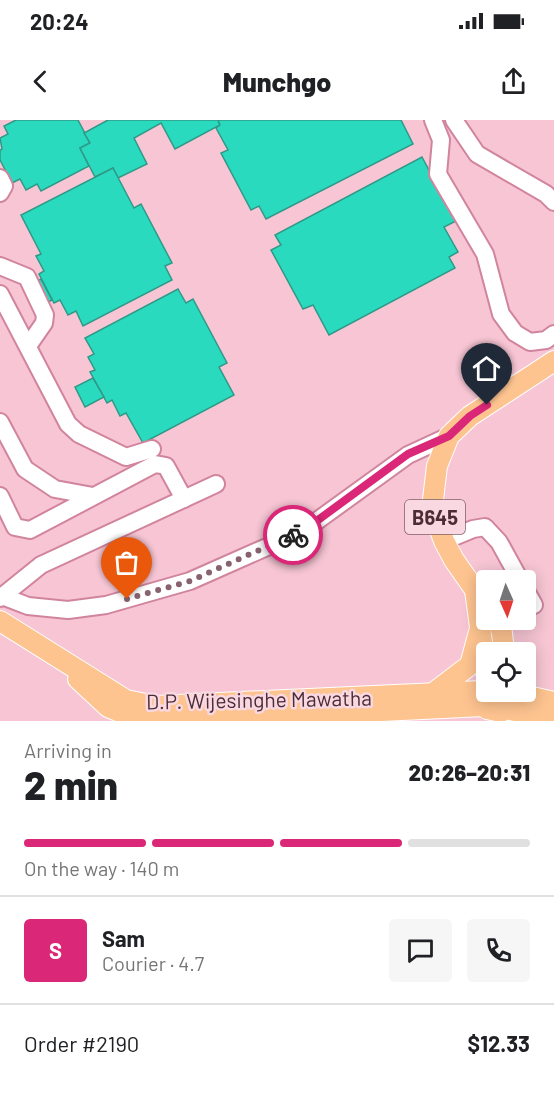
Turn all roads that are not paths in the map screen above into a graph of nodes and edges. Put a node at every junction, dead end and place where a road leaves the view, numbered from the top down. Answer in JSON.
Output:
{"nodes":[{"id":1,"x":433,"y":120,"type":"edge"},
{"id":2,"x":454,"y":120,"type":"edge"},
{"id":3,"x":0,"y":178,"type":"edge"},
{"id":4,"x":0,"y":192,"type":"edge"},
{"id":5,"x":554,"y":202,"type":"edge"},
{"id":6,"x":0,"y":266,"type":"edge"},
{"id":7,"x":0,"y":294,"type":"edge"},
{"id":8,"x":554,"y":334,"type":"edge"},
{"id":9,"x":28,"y":346,"type":"junction"},
{"id":10,"x":554,"y":361,"type":"edge"},
{"id":11,"x":0,"y":422,"type":"edge"},
{"id":12,"x":449,"y":436,"type":"junction"},
{"id":13,"x":152,"y":449,"type":"dead end"},
{"id":14,"x":216,"y":484,"type":"dead end"},
{"id":15,"x":0,"y":496,"type":"edge"},
{"id":16,"x":93,"y":496,"type":"junction"},
{"id":17,"x":184,"y":499,"type":"junction"},
{"id":18,"x":444,"y":541,"type":"junction"},
{"id":19,"x":514,"y":570,"type":"edge"},
{"id":20,"x":476,"y":590,"type":"edge"},
{"id":21,"x":1,"y":597,"type":"edge"},
{"id":22,"x":0,"y":621,"type":"edge"},
{"id":23,"x":479,"y":630,"type":"edge"},
{"id":24,"x":50,"y":653,"type":"junction"},
{"id":25,"x":476,"y":688,"type":"edge"},
{"id":26,"x":476,"y":688,"type":"edge"},
{"id":27,"x":432,"y":694,"type":"junction"},
{"id":28,"x":536,"y":700,"type":"edge"},
{"id":29,"x":489,"y":702,"type":"edge"},
{"id":30,"x":506,"y":702,"type":"edge"},
{"id":31,"x":517,"y":702,"type":"edge"},
{"id":32,"x":554,"y":702,"type":"edge"},
{"id":33,"x":554,"y":719,"type":"edge"}],
"edges":[{"from":1,"to":8,"type":"lane"},
{"from":2,"to":5,"type":"lane"},
{"from":3,"to":4,"type":"lane"},
{"from":6,"to":9,"type":"lane"},
{"from":7,"to":9,"type":"lane"},
{"from":9,"to":13,"type":"lane"},
{"from":10,"to":12,"type":"main road","number":"B645"},
{"from":11,"to":16,"type":"lane"},
{"from":12,"to":18,"type":"main road","number":"B645"},
{"from":12,"to":21,"type":"lane"},
{"from":14,"to":17,"type":"lane"},
{"from":15,"to":16,"type":"lane"},
{"from":16,"to":17,"type":"lane"},
{"from":17,"to":21,"type":"lane"},
{"from":18,"to":19,"type":"lane"},
{"from":18,"to":20,"type":"main road","number":"B645"},
{"from":22,"to":24,"type":"main road","name":"D.P. Wijesinghe Mawatha"},
{"from":23,"to":27,"type":"main road"},
{"from":24,"to":25,"type":"main road","name":"D.P. Wijesinghe Mawatha"},
{"from":24,"to":27,"type":"main road","name":"D.P. Wijesinghe Mawatha"},
{"from":26,"to":27,"type":"main road","name":"D.P. Wijesinghe Mawatha"},
{"from":28,"to":32,"type":"main road"},
{"from":29,"to":30,"type":"main road"},
{"from":31,"to":33,"type":"main road"}]}
